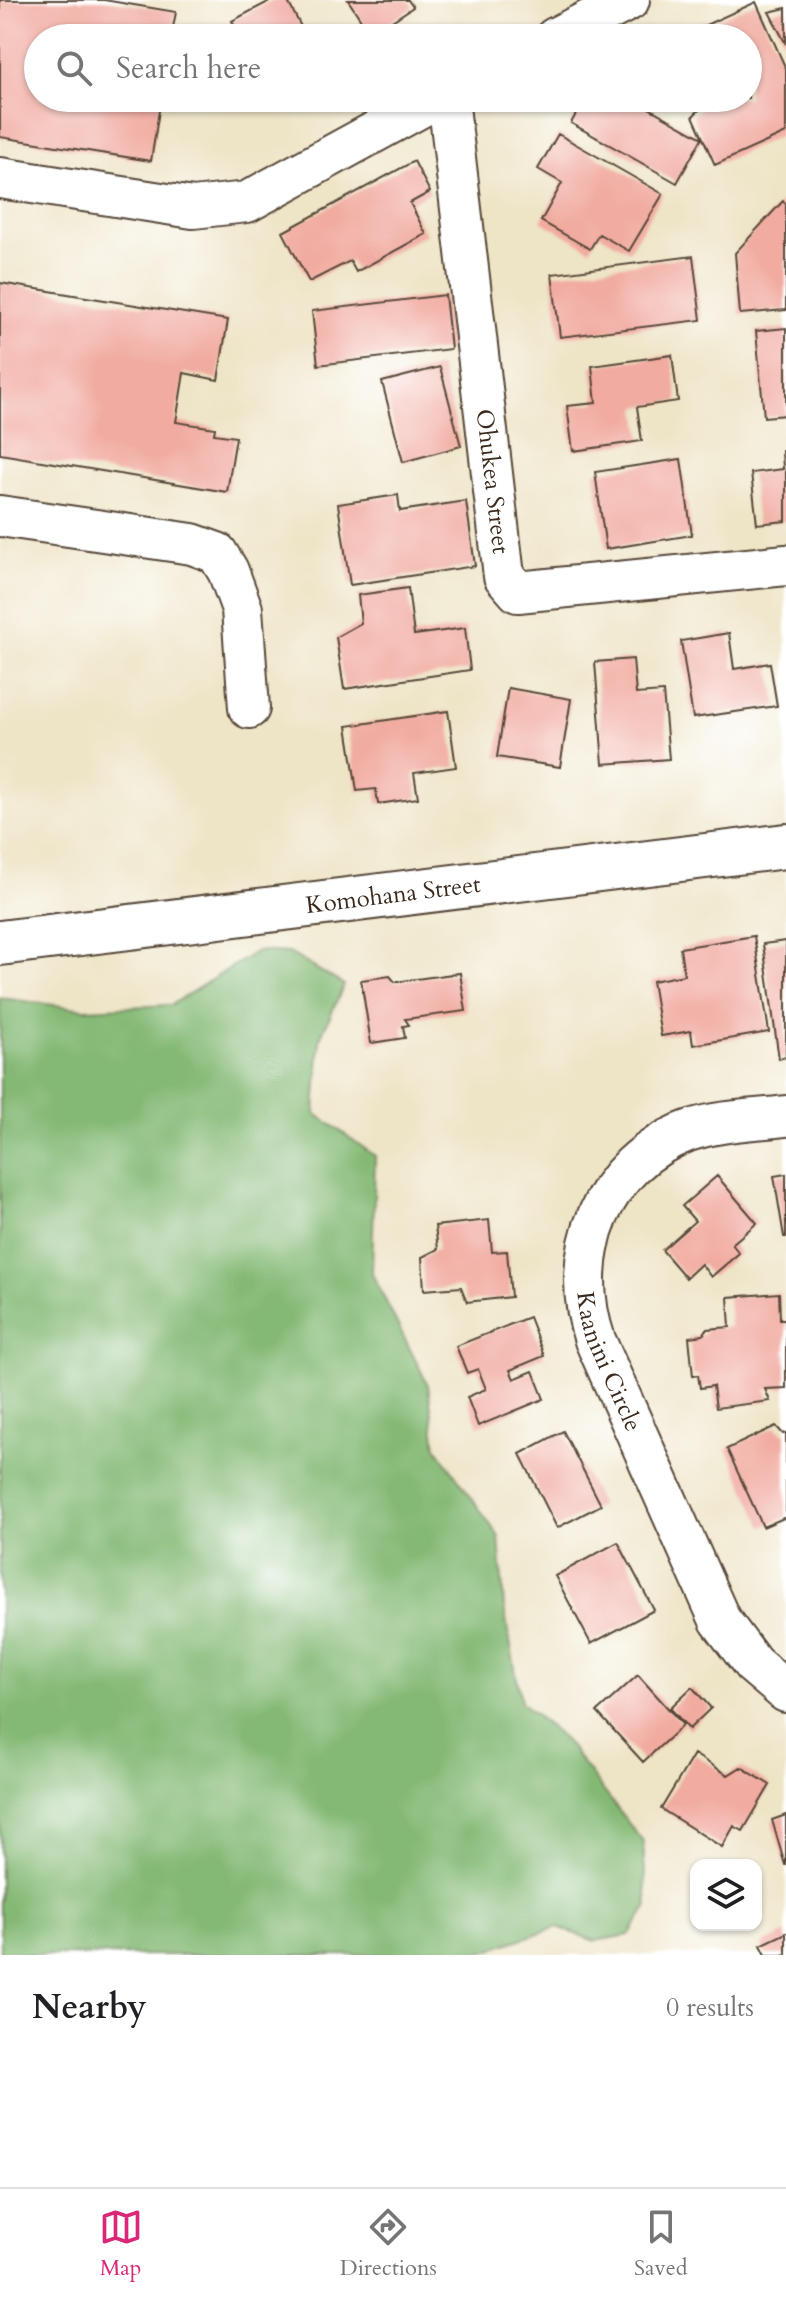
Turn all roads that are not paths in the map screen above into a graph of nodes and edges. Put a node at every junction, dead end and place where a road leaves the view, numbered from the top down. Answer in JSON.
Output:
{"nodes":[{"id":1,"x":629,"y":0,"type":"edge"},
{"id":2,"x":582,"y":24,"type":"edge"},
{"id":3,"x":411,"y":112,"type":"edge"},
{"id":4,"x":450,"y":112,"type":"edge"},
{"id":5,"x":0,"y":178,"type":"edge"},
{"id":6,"x":0,"y":516,"type":"edge"},
{"id":7,"x":786,"y":565,"type":"edge"},
{"id":8,"x":249,"y":708,"type":"dead end"},
{"id":9,"x":786,"y":846,"type":"edge"},
{"id":10,"x":0,"y":943,"type":"edge"},
{"id":11,"x":786,"y":1116,"type":"edge"},
{"id":12,"x":786,"y":1692,"type":"edge"}],
"edges":[{"from":1,"to":2,"type":"street"},
{"from":3,"to":5,"type":"street"},
{"from":4,"to":7,"type":"street","name":"Ohukea Street"},
{"from":6,"to":8,"type":"street"},
{"from":9,"to":10,"type":"main road","name":"Komohana Street"},
{"from":11,"to":12,"type":"street","name":"Kaanini Circle"}]}
